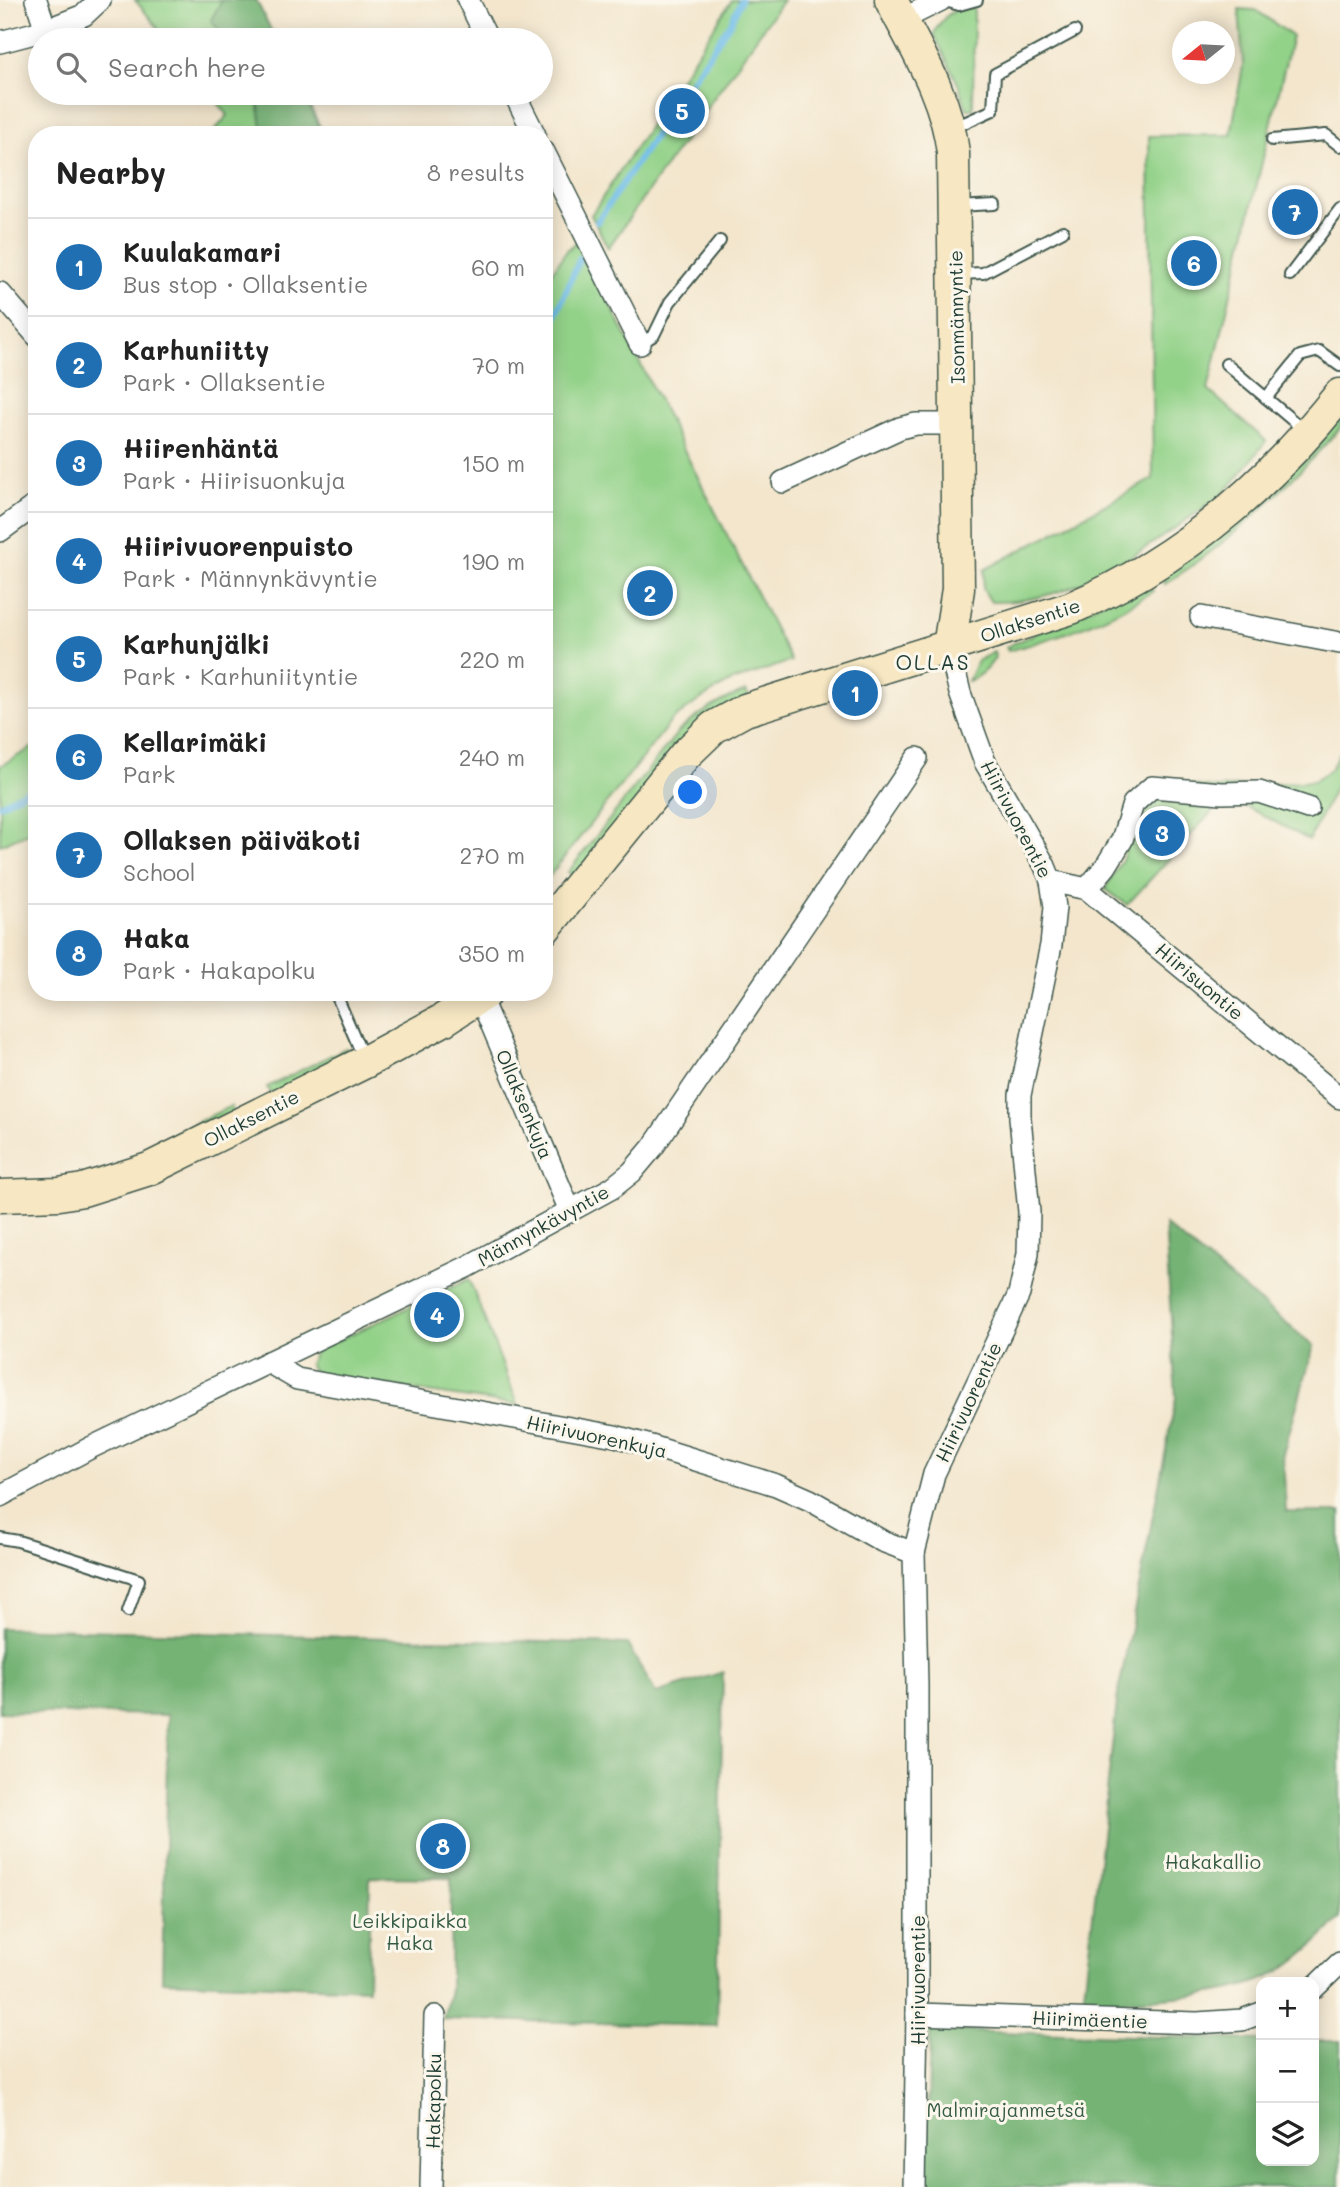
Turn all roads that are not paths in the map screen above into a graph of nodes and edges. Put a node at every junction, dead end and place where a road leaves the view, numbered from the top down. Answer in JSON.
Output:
{"nodes":[{"id":1,"x":36,"y":0,"type":"edge"},
{"id":2,"x":100,"y":0,"type":"edge"},
{"id":3,"x":468,"y":0,"type":"edge"},
{"id":4,"x":942,"y":0,"type":"edge"},
{"id":5,"x":976,"y":0,"type":"edge"},
{"id":6,"x":896,"y":10,"type":"edge"},
{"id":7,"x":45,"y":28,"type":"edge"},
{"id":8,"x":51,"y":28,"type":"edge"},
{"id":9,"x":482,"y":28,"type":"edge"},
{"id":10,"x":1075,"y":31,"type":"dead end"},
{"id":11,"x":28,"y":35,"type":"edge"},
{"id":12,"x":0,"y":42,"type":"edge"},
{"id":13,"x":520,"y":105,"type":"edge"},
{"id":14,"x":530,"y":126,"type":"edge"},
{"id":15,"x":950,"y":129,"type":"junction"},
{"id":16,"x":1272,"y":140,"type":"dead end"},
{"id":17,"x":1340,"y":146,"type":"edge"},
{"id":18,"x":553,"y":170,"type":"edge"},
{"id":19,"x":995,"y":204,"type":"dead end"},
{"id":20,"x":954,"y":206,"type":"junction"},
{"id":21,"x":1340,"y":209,"type":"edge"},
{"id":22,"x":1063,"y":231,"type":"dead end"},
{"id":23,"x":720,"y":241,"type":"dead end"},
{"id":24,"x":955,"y":274,"type":"junction"},
{"id":25,"x":1290,"y":275,"type":"dead end"},
{"id":26,"x":0,"y":293,"type":"edge"},
{"id":27,"x":28,"y":326,"type":"edge"},
{"id":28,"x":640,"y":344,"type":"joint"},
{"id":29,"x":1226,"y":364,"type":"dead end"},
{"id":30,"x":1340,"y":366,"type":"edge"},
{"id":31,"x":1340,"y":395,"type":"edge"},
{"id":32,"x":1266,"y":398,"type":"junction"},
{"id":33,"x":958,"y":424,"type":"junction"},
{"id":34,"x":1307,"y":433,"type":"junction"},
{"id":35,"x":783,"y":482,"type":"dead end"},
{"id":36,"x":28,"y":511,"type":"edge"},
{"id":37,"x":0,"y":531,"type":"edge"},
{"id":38,"x":1200,"y":617,"type":"dead end"},
{"id":39,"x":1340,"y":643,"type":"edge"},
{"id":40,"x":949,"y":647,"type":"junction"},
{"id":41,"x":917,"y":758,"type":"dead end"},
{"id":42,"x":1308,"y":808,"type":"dead end"},
{"id":43,"x":1051,"y":881,"type":"junction"},
{"id":44,"x":1087,"y":889,"type":"junction"},
{"id":45,"x":553,"y":918,"type":"edge"},
{"id":46,"x":339,"y":1001,"type":"edge"},
{"id":47,"x":472,"y":1001,"type":"edge"},
{"id":48,"x":485,"y":1001,"type":"edge"},
{"id":49,"x":365,"y":1062,"type":"junction"},
{"id":50,"x":1340,"y":1098,"type":"edge"},
{"id":51,"x":0,"y":1196,"type":"edge"},
{"id":52,"x":570,"y":1211,"type":"junction"},
{"id":53,"x":268,"y":1362,"type":"junction"},
{"id":54,"x":0,"y":1496,"type":"edge"},
{"id":55,"x":0,"y":1538,"type":"edge"},
{"id":56,"x":914,"y":1553,"type":"junction"},
{"id":57,"x":128,"y":1611,"type":"dead end"},
{"id":58,"x":1340,"y":1963,"type":"edge"},
{"id":59,"x":1319,"y":1983,"type":"edge"},
{"id":60,"x":918,"y":2014,"type":"junction"},
{"id":61,"x":1256,"y":2015,"type":"edge"},
{"id":62,"x":435,"y":2016,"type":"dead end"},
{"id":63,"x":431,"y":2187,"type":"edge"},
{"id":64,"x":914,"y":2187,"type":"edge"}],
"edges":[{"from":1,"to":7,"type":"street"},
{"from":2,"to":8,"type":"street"},
{"from":3,"to":9,"type":"street"},
{"from":4,"to":5,"type":"lane"},
{"from":4,"to":6,"type":"street"},
{"from":6,"to":15,"type":"street","name":"Isonmännyntie"},
{"from":10,"to":15,"type":"lane"},
{"from":11,"to":12,"type":"street"},
{"from":13,"to":14,"type":"street"},
{"from":15,"to":20,"type":"street","name":"Isonmännyntie"},
{"from":16,"to":17,"type":"lane"},
{"from":18,"to":28,"type":"street"},
{"from":19,"to":20,"type":"lane"},
{"from":20,"to":24,"type":"street","name":"Isonmännyntie"},
{"from":21,"to":25,"type":"lane"},
{"from":22,"to":24,"type":"lane"},
{"from":23,"to":28,"type":"lane"},
{"from":24,"to":33,"type":"street","name":"Isonmännyntie"},
{"from":26,"to":27,"type":"street"},
{"from":29,"to":32,"type":"lane"},
{"from":30,"to":32,"type":"lane"},
{"from":31,"to":34,"type":"street","name":"Ollaksentie"},
{"from":32,"to":34,"type":"lane"},
{"from":33,"to":35,"type":"street"},
{"from":33,"to":40,"type":"street","name":"Isonmännyntie"},
{"from":34,"to":40,"type":"street","name":"Ollaksentie"},
{"from":36,"to":37,"type":"street"},
{"from":38,"to":39,"type":"street"},
{"from":40,"to":43,"type":"street","name":"Hiirivuorentie"},
{"from":40,"to":45,"type":"street","name":"Ollaksentie"},
{"from":41,"to":52,"type":"street","name":"Männynkävyntie"},
{"from":42,"to":44,"type":"street"},
{"from":43,"to":44,"type":"street","name":"Hiirisuontie"},
{"from":43,"to":56,"type":"street","name":"Hiirivuorentie"},
{"from":44,"to":50,"type":"street","name":"Hiirisuontie"},
{"from":46,"to":49,"type":"lane"},
{"from":47,"to":49,"type":"street","name":"Ollaksentie"},
{"from":48,"to":52,"type":"street","name":"Ollaksenkuja"},
{"from":49,"to":51,"type":"street","name":"Ollaksentie"},
{"from":52,"to":53,"type":"street","name":"Männynkävyntie"},
{"from":53,"to":54,"type":"street","name":"Männynkävyntie"},
{"from":53,"to":56,"type":"street","name":"Hiirivuorenkuja"},
{"from":55,"to":57,"type":"lane"},
{"from":56,"to":60,"type":"street","name":"Hiirivuorentie"},
{"from":58,"to":59,"type":"street"},
{"from":60,"to":61,"type":"street","name":"Hiirimäentie"},
{"from":60,"to":64,"type":"street","name":"Hiirivuorentie"},
{"from":62,"to":63,"type":"street","name":"Hakapolku"}]}
